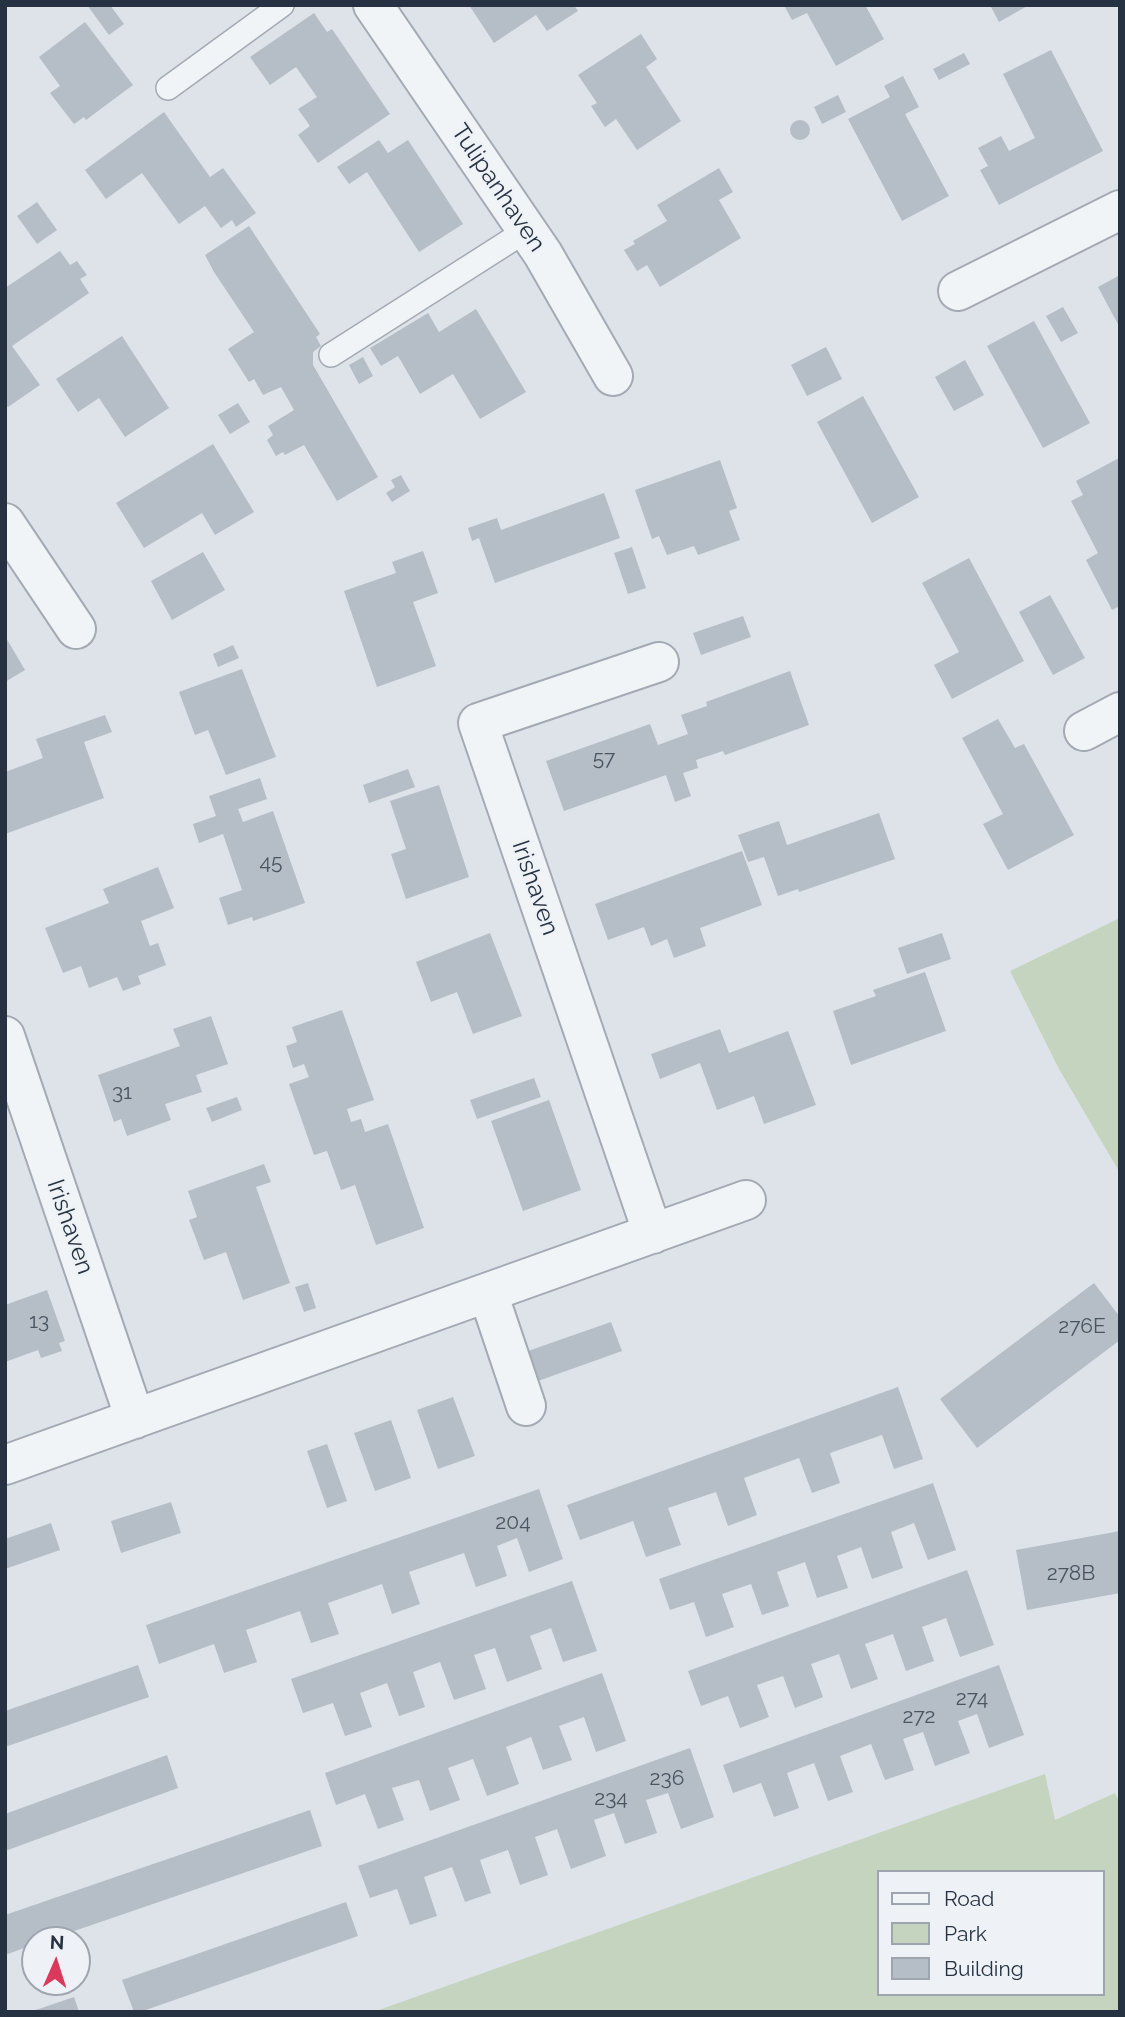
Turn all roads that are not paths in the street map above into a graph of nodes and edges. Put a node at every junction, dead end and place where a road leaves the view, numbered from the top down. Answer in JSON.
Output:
{"nodes":[{"id":1,"x":282,"y":5,"type":"edge"},
{"id":2,"x":373,"y":5,"type":"edge"},
{"id":3,"x":168,"y":88,"type":"dead end"},
{"id":4,"x":1120,"y":210,"type":"edge"},
{"id":5,"x":527,"y":230,"type":"junction"},
{"id":6,"x":958,"y":291,"type":"dead end"},
{"id":7,"x":331,"y":355,"type":"dead end"},
{"id":8,"x":613,"y":376,"type":"dead end"},
{"id":9,"x":5,"y":523,"type":"edge"},
{"id":10,"x":76,"y":629,"type":"dead end"},
{"id":11,"x":659,"y":662,"type":"dead end"},
{"id":12,"x":1120,"y":712,"type":"edge"},
{"id":13,"x":1084,"y":731,"type":"dead end"},
{"id":14,"x":5,"y":1036,"type":"edge"},
{"id":15,"x":15,"y":1095,"type":"edge"},
{"id":16,"x":747,"y":1200,"type":"dead end"},
{"id":17,"x":653,"y":1234,"type":"junction"},
{"id":18,"x":488,"y":1293,"type":"junction"},
{"id":19,"x":526,"y":1406,"type":"dead end"},
{"id":20,"x":135,"y":1419,"type":"junction"},
{"id":21,"x":5,"y":1465,"type":"edge"}],
"edges":[{"from":1,"to":3,"type":"lane"},
{"from":2,"to":5,"type":"street","name":"Tulipanhaven"},
{"from":4,"to":6,"type":"street"},
{"from":5,"to":7,"type":"lane"},
{"from":5,"to":8,"type":"street","name":"Tulipanhaven"},
{"from":9,"to":10,"type":"street"},
{"from":11,"to":17,"type":"street","name":"Irishaven"},
{"from":12,"to":13,"type":"street"},
{"from":14,"to":15,"type":"street","name":"Irishaven"},
{"from":15,"to":20,"type":"street","name":"Irishaven"},
{"from":16,"to":17,"type":"street"},
{"from":17,"to":18,"type":"street"},
{"from":18,"to":19,"type":"street"},
{"from":18,"to":20,"type":"street"},
{"from":20,"to":21,"type":"street"}]}
